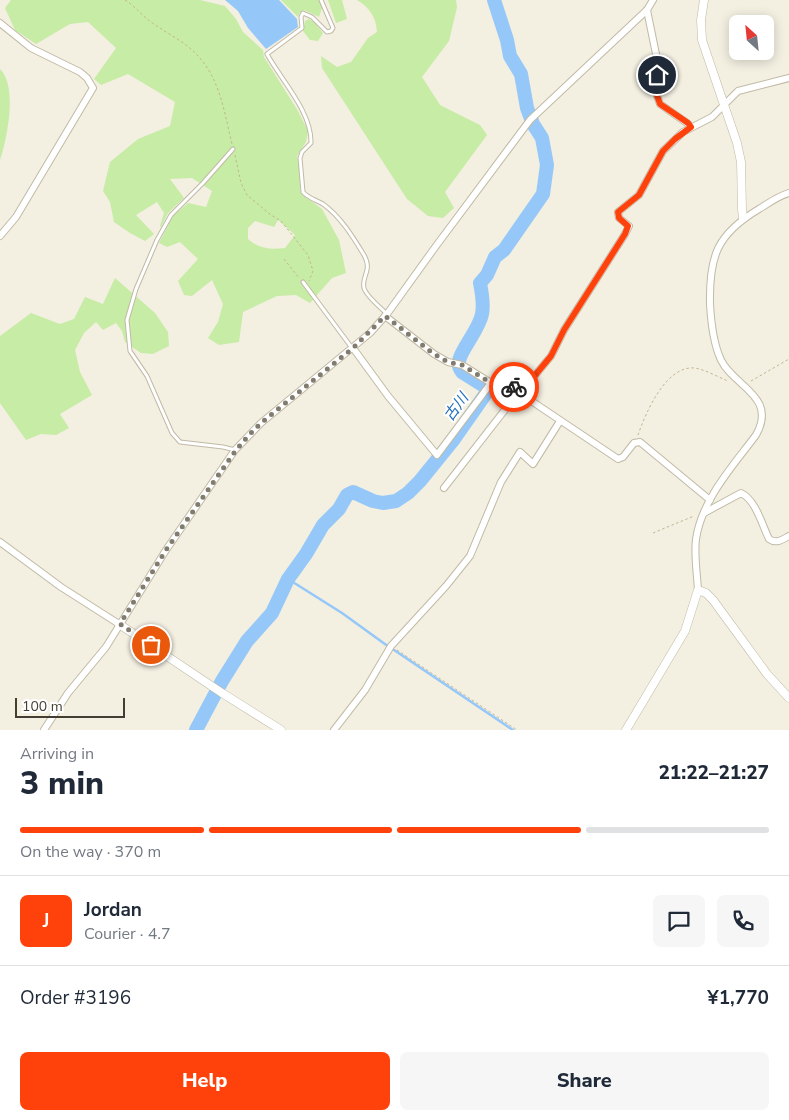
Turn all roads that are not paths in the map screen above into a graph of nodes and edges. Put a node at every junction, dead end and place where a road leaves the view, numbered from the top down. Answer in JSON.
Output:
{"nodes":[{"id":1,"x":321,"y":0,"type":"edge"},
{"id":2,"x":653,"y":0,"type":"edge"},
{"id":3,"x":704,"y":0,"type":"edge"},
{"id":4,"x":647,"y":10,"type":"junction"},
{"id":5,"x":0,"y":23,"type":"edge"},
{"id":6,"x":789,"y":78,"type":"edge"},
{"id":7,"x":724,"y":105,"type":"junction"},
{"id":8,"x":691,"y":127,"type":"junction"},
{"id":9,"x":233,"y":149,"type":"road end"},
{"id":10,"x":789,"y":193,"type":"edge"},
{"id":11,"x":743,"y":218,"type":"junction"},
{"id":12,"x":0,"y":236,"type":"edge"},
{"id":13,"x":304,"y":284,"type":"road end"},
{"id":14,"x":386,"y":315,"type":"junction"},
{"id":15,"x":353,"y":348,"type":"junction"},
{"id":16,"x":504,"y":383,"type":"junction"},
{"id":17,"x":488,"y":386,"type":"junction"},
{"id":18,"x":522,"y":391,"type":"junction"},
{"id":19,"x":560,"y":421,"type":"junction"},
{"id":20,"x":236,"y":450,"type":"junction"},
{"id":21,"x":444,"y":488,"type":"dead end"},
{"id":22,"x":710,"y":500,"type":"junction"},
{"id":23,"x":703,"y":513,"type":"junction"},
{"id":24,"x":789,"y":536,"type":"edge"},
{"id":25,"x":0,"y":542,"type":"edge"},
{"id":26,"x":698,"y":590,"type":"junction"},
{"id":27,"x":120,"y":624,"type":"junction"},
{"id":28,"x":789,"y":698,"type":"edge"},
{"id":29,"x":44,"y":730,"type":"edge"},
{"id":30,"x":281,"y":730,"type":"edge"},
{"id":31,"x":334,"y":730,"type":"edge"},
{"id":32,"x":626,"y":730,"type":"edge"}],
"edges":[{"from":1,"to":14,"type":"lane"},
{"from":2,"to":4,"type":"street"},
{"from":3,"to":7,"type":"street"},
{"from":4,"to":8,"type":"street"},
{"from":4,"to":14,"type":"street"},
{"from":5,"to":12,"type":"street"},
{"from":6,"to":7,"type":"street"},
{"from":7,"to":8,"type":"street"},
{"from":7,"to":11,"type":"street"},
{"from":8,"to":18,"type":"street"},
{"from":9,"to":20,"type":"lane"},
{"from":10,"to":11,"type":"street"},
{"from":11,"to":22,"type":"street"},
{"from":13,"to":15,"type":"lane"},
{"from":14,"to":15,"type":"street"},
{"from":14,"to":17,"type":"street"},
{"from":15,"to":17,"type":"street"},
{"from":15,"to":20,"type":"street"},
{"from":16,"to":17,"type":"street"},
{"from":16,"to":18,"type":"street"},
{"from":16,"to":21,"type":"street"},
{"from":18,"to":19,"type":"street"},
{"from":19,"to":22,"type":"street"},
{"from":19,"to":31,"type":"street"},
{"from":20,"to":27,"type":"street"},
{"from":22,"to":23,"type":"street"},
{"from":23,"to":24,"type":"street"},
{"from":23,"to":26,"type":"street"},
{"from":25,"to":27,"type":"street"},
{"from":26,"to":28,"type":"street"},
{"from":26,"to":32,"type":"street"},
{"from":27,"to":29,"type":"street"},
{"from":27,"to":30,"type":"street"}]}
